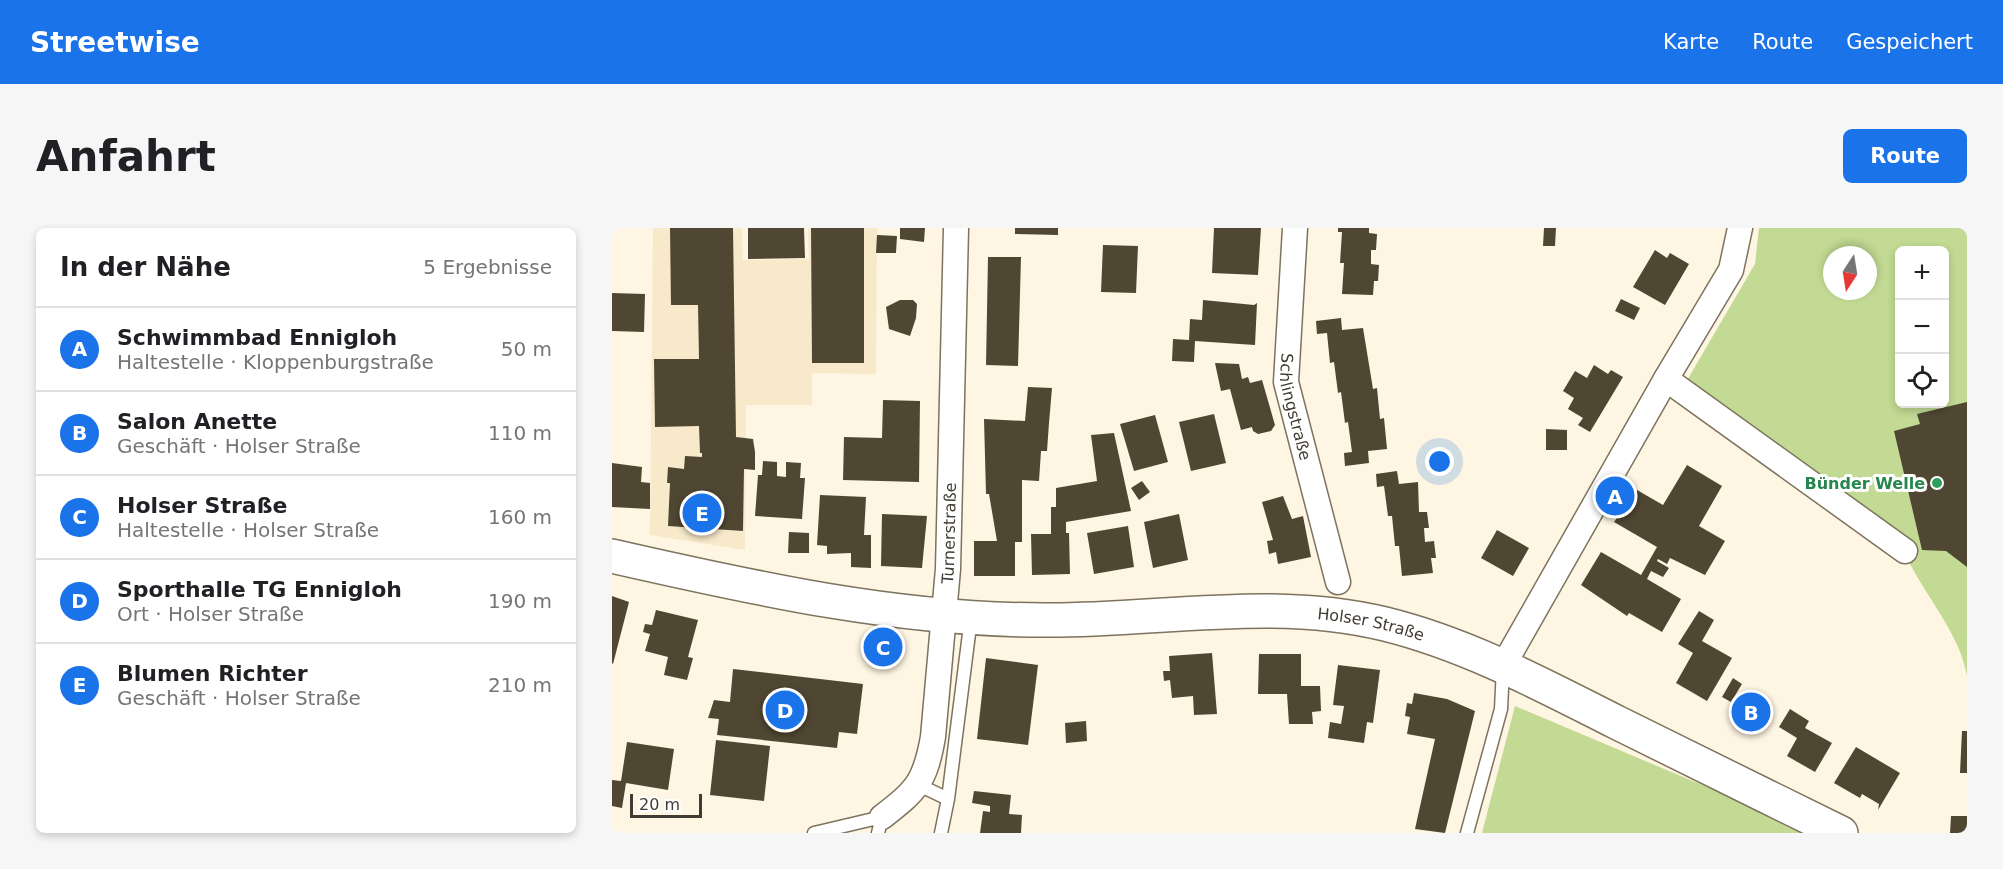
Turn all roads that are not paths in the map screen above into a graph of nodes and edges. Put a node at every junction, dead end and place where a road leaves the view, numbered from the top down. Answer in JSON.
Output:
{"nodes":[{"id":1,"x":956,"y":228,"type":"edge"},
{"id":2,"x":1295,"y":228,"type":"edge"},
{"id":3,"x":1740,"y":228,"type":"edge"},
{"id":4,"x":1666,"y":378,"type":"junction"},
{"id":5,"x":1905,"y":551,"type":"dead end"},
{"id":6,"x":612,"y":556,"type":"edge"},
{"id":7,"x":1338,"y":582,"type":"dead end"},
{"id":8,"x":958,"y":616,"type":"junction"},
{"id":9,"x":1503,"y":666,"type":"junction"},
{"id":10,"x":919,"y":785,"type":"junction"},
{"id":11,"x":948,"y":799,"type":"junction"},
{"id":12,"x":880,"y":825,"type":"edge"},
{"id":13,"x":814,"y":833,"type":"edge"},
{"id":14,"x":940,"y":833,"type":"edge"},
{"id":15,"x":1467,"y":833,"type":"edge"},
{"id":16,"x":1841,"y":833,"type":"edge"}],
"edges":[{"from":1,"to":8,"type":"street","name":"Turnerstraße"},
{"from":2,"to":7,"type":"street","name":"Schlingstraße"},
{"from":3,"to":4,"type":"street"},
{"from":4,"to":5,"type":"street"},
{"from":4,"to":9,"type":"street"},
{"from":6,"to":8,"type":"main road","name":"Holser Straße"},
{"from":8,"to":9,"type":"main road","name":"Holser Straße"},
{"from":8,"to":10,"type":"street","name":"Turnerstraße"},
{"from":8,"to":11,"type":"lane"},
{"from":9,"to":15,"type":"lane"},
{"from":9,"to":16,"type":"main road","name":"Holser Straße"},
{"from":10,"to":11,"type":"lane"},
{"from":10,"to":12,"type":"street","name":"Turnerstraße"},
{"from":11,"to":14,"type":"lane"},
{"from":12,"to":13,"type":"lane"}]}
